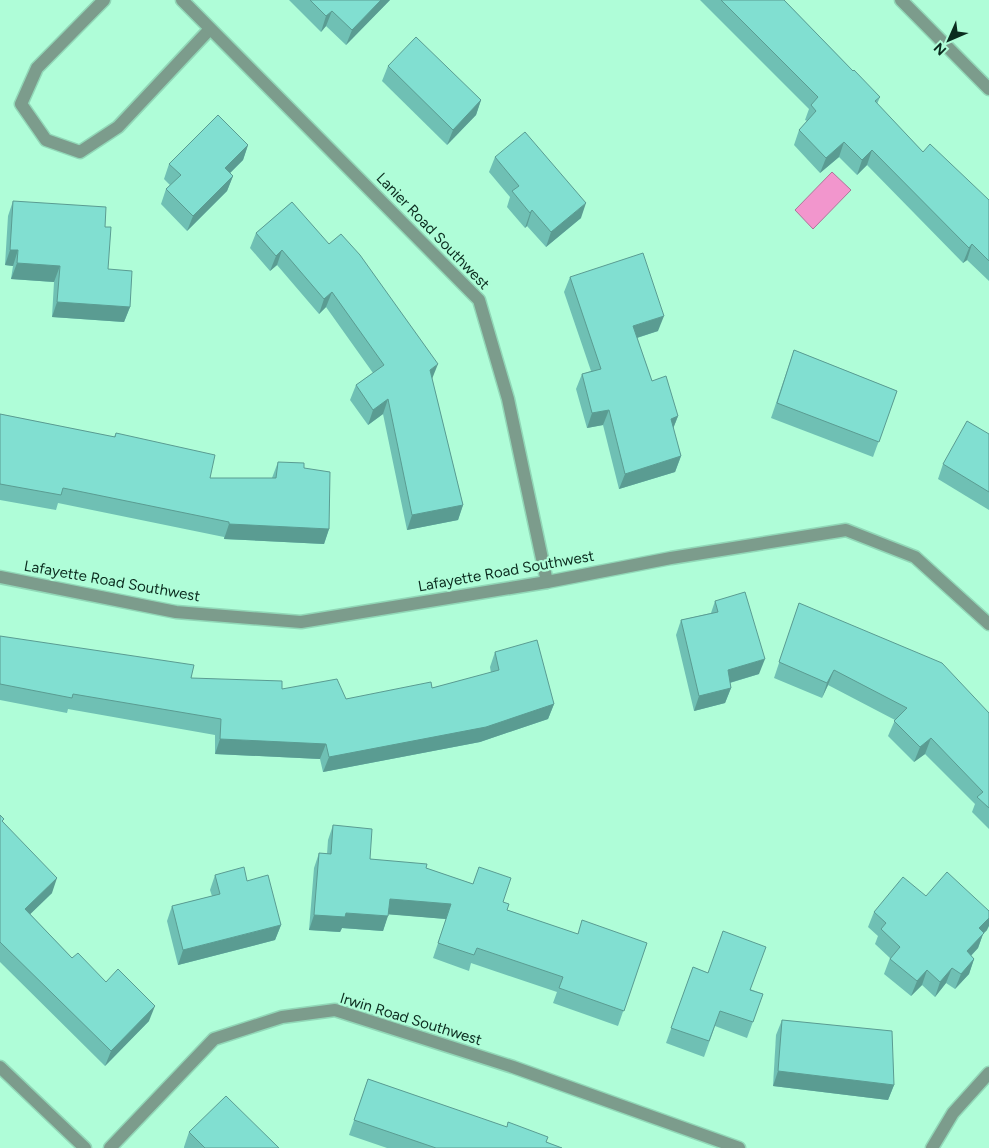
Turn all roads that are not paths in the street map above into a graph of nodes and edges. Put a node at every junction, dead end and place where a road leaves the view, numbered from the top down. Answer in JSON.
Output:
{"nodes":[{"id":1,"x":104,"y":0,"type":"edge"},
{"id":2,"x":182,"y":0,"type":"edge"},
{"id":3,"x":901,"y":0,"type":"edge"},
{"id":4,"x":210,"y":29,"type":"junction"},
{"id":5,"x":989,"y":89,"type":"edge"},
{"id":6,"x":0,"y":577,"type":"edge"},
{"id":7,"x":546,"y":582,"type":"junction"},
{"id":8,"x":989,"y":624,"type":"edge"},
{"id":9,"x":0,"y":1067,"type":"edge"},
{"id":10,"x":989,"y":1073,"type":"edge"},
{"id":11,"x":85,"y":1148,"type":"edge"},
{"id":12,"x":110,"y":1148,"type":"edge"},
{"id":13,"x":739,"y":1148,"type":"edge"},
{"id":14,"x":932,"y":1148,"type":"edge"}],
"edges":[{"from":1,"to":4,"type":"street"},
{"from":2,"to":4,"type":"street","name":"Lanier Road Southwest"},
{"from":3,"to":5,"type":"street"},
{"from":4,"to":7,"type":"street","name":"Lanier Road Southwest"},
{"from":6,"to":7,"type":"street","name":"Lafayette Road Southwest"},
{"from":7,"to":8,"type":"street","name":"Lafayette Road Southwest"},
{"from":9,"to":11,"type":"street"},
{"from":10,"to":14,"type":"street"},
{"from":12,"to":13,"type":"street","name":"Irwin Road Southwest"}]}
